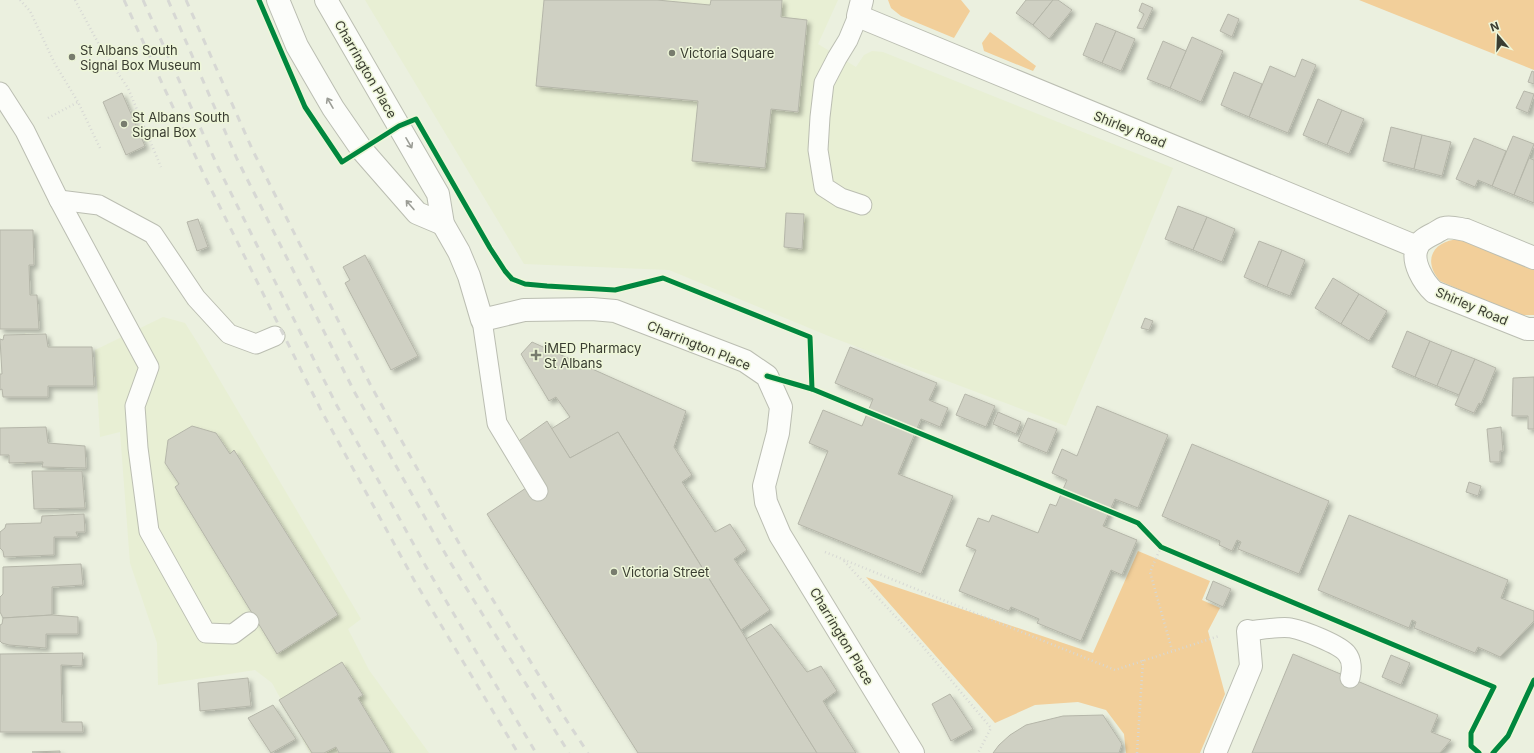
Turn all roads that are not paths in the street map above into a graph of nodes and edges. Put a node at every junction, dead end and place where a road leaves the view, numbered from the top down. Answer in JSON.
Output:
{"nodes":[{"id":1,"x":278,"y":0,"type":"edge"},
{"id":2,"x":326,"y":0,"type":"edge"},
{"id":3,"x":860,"y":8,"type":"edge"},
{"id":4,"x":0,"y":92,"type":"edge"},
{"id":5,"x":59,"y":200,"type":"junction"},
{"id":6,"x":862,"y":205,"type":"dead end"},
{"id":7,"x":443,"y":224,"type":"junction"},
{"id":8,"x":1417,"y":247,"type":"junction"},
{"id":9,"x":1534,"y":258,"type":"edge"},
{"id":10,"x":482,"y":320,"type":"junction"},
{"id":11,"x":1534,"y":329,"type":"edge"},
{"id":12,"x":275,"y":336,"type":"dead end"},
{"id":13,"x":538,"y":491,"type":"dead end"},
{"id":14,"x":250,"y":622,"type":"dead end"},
{"id":15,"x":1248,"y":631,"type":"joint"},
{"id":16,"x":1350,"y":678,"type":"dead end"},
{"id":17,"x":913,"y":753,"type":"edge"},
{"id":18,"x":1215,"y":753,"type":"edge"}],
"edges":[{"from":7,"to":1,"type":"street","one_way":true},
{"from":2,"to":7,"type":"street","name":"Charrington Place","one_way":true},
{"from":3,"to":6,"type":"lane"},
{"from":3,"to":8,"type":"street","name":"Shirley Road"},
{"from":4,"to":5,"type":"lane"},
{"from":5,"to":12,"type":"lane"},
{"from":5,"to":14,"type":"lane"},
{"from":7,"to":10,"type":"street","name":"Charrington Place"},
{"from":8,"to":9,"type":"street"},
{"from":8,"to":11,"type":"street","name":"Shirley Road"},
{"from":10,"to":13,"type":"lane"},
{"from":10,"to":17,"type":"street","name":"Charrington Place"},
{"from":15,"to":16,"type":"lane"},
{"from":15,"to":18,"type":"street"}]}
